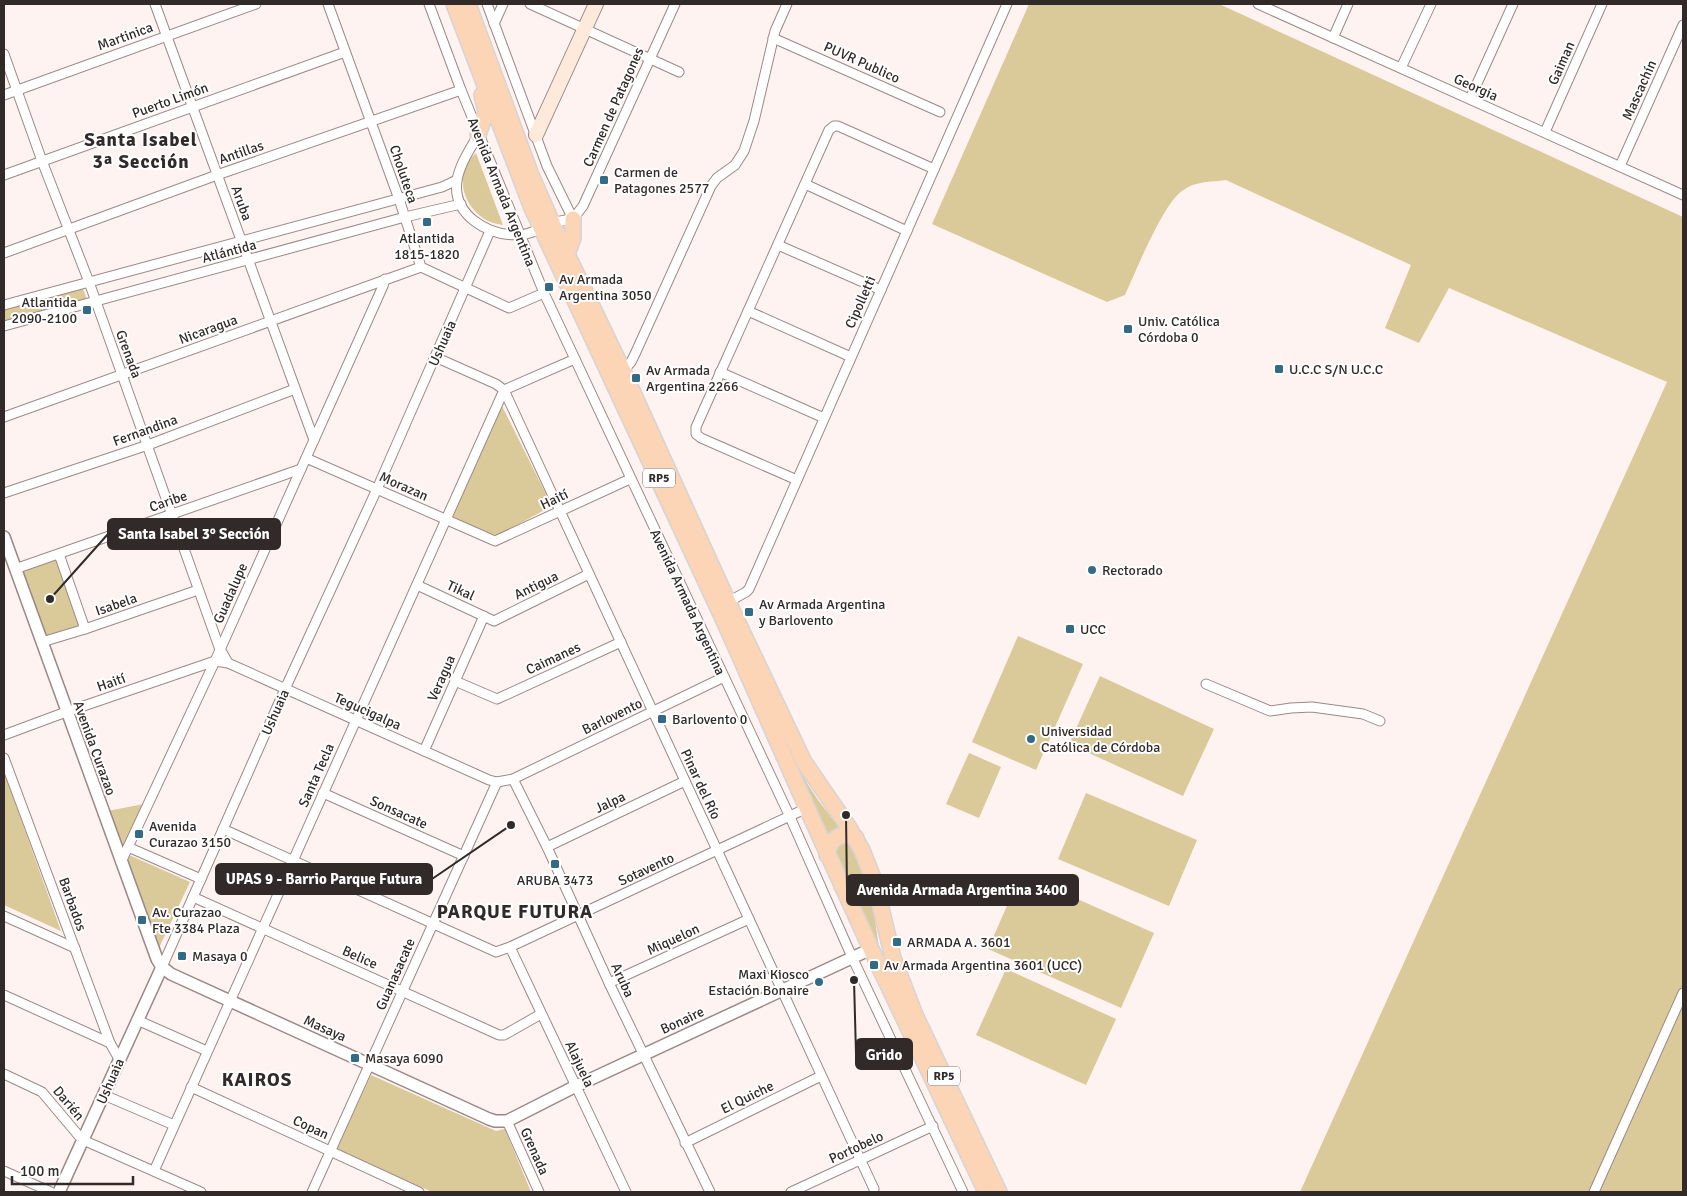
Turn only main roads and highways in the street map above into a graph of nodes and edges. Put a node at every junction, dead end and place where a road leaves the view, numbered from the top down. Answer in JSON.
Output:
{"nodes":[{"id":1,"x":454,"y":4,"type":"edge"},
{"id":2,"x":468,"y":4,"type":"edge"},
{"id":3,"x":596,"y":4,"type":"edge"},
{"id":4,"x":468,"y":40,"type":"junction"},
{"id":5,"x":478,"y":134,"type":"road end"},
{"id":6,"x":536,"y":135,"type":"road end"},
{"id":7,"x":573,"y":219,"type":"road end"},
{"id":8,"x":547,"y":226,"type":"junction"},
{"id":9,"x":567,"y":254,"type":"junction"},
{"id":10,"x":856,"y":838,"type":"junction"},
{"id":11,"x":828,"y":855,"type":"junction"},
{"id":12,"x":875,"y":883,"type":"junction"},
{"id":13,"x":842,"y":886,"type":"junction"},
{"id":14,"x":986,"y":1192,"type":"edge"},
{"id":15,"x":999,"y":1192,"type":"edge"}],
"edges":[{"from":1,"to":4,"type":"main road","name":"Avenida Armada Argentina","number":"RP5"},
{"from":2,"to":8,"type":"main road","name":"Avenida Armada Argentina","number":"RP5"},
{"from":3,"to":6,"type":"main road"},
{"from":4,"to":5,"type":"main road"},
{"from":4,"to":8,"type":"main road","name":"Avenida Armada Argentina","number":"RP5"},
{"from":7,"to":9,"type":"main road"},
{"from":8,"to":9,"type":"main road","name":"Avenida Armada Argentina","number":"RP5"},
{"from":8,"to":11,"type":"main road","name":"Avenida Armada Argentina","number":"RP5"},
{"from":9,"to":10,"type":"main road","name":"Avenida Armada Argentina","number":"RP5"},
{"from":10,"to":11,"type":"main road"},
{"from":10,"to":12,"type":"main road","name":"Avenida Armada Argentina","number":"RP5"},
{"from":11,"to":13,"type":"main road","name":"Avenida Armada Argentina","number":"RP5"},
{"from":12,"to":13,"type":"main road"},
{"from":12,"to":15,"type":"main road","name":"Avenida Armada Argentina","number":"RP5"},
{"from":13,"to":14,"type":"main road","name":"Avenida Armada Argentina","number":"RP5"}]}
